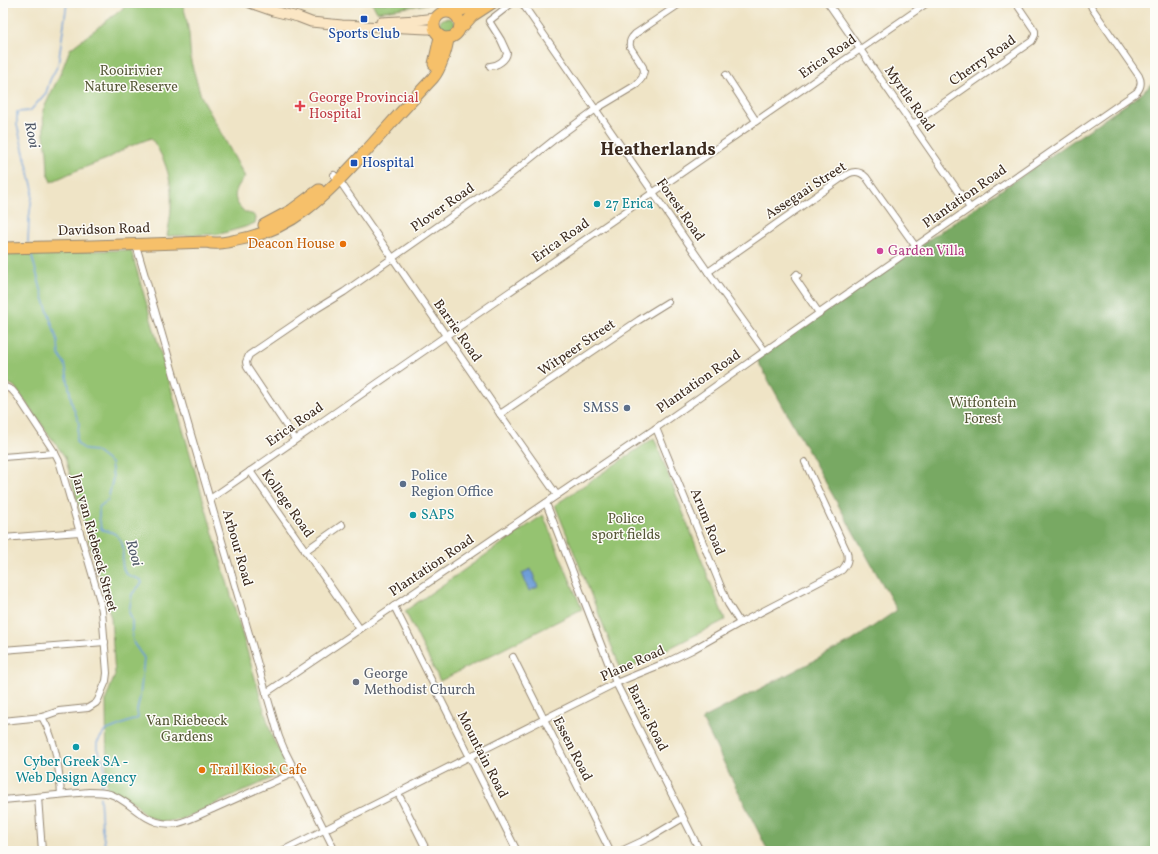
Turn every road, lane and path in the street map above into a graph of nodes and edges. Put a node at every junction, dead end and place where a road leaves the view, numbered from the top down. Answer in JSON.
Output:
{"nodes":[{"id":1,"x":250,"y":3,"type":"edge"},
{"id":2,"x":479,"y":3,"type":"edge"},
{"id":3,"x":492,"y":3,"type":"edge"},
{"id":4,"x":512,"y":3,"type":"edge"},
{"id":5,"x":522,"y":3,"type":"edge"},
{"id":6,"x":681,"y":3,"type":"edge"},
{"id":7,"x":828,"y":3,"type":"edge"},
{"id":8,"x":926,"y":3,"type":"edge"},
{"id":9,"x":1016,"y":3,"type":"edge"},
{"id":10,"x":1090,"y":3,"type":"edge"},
{"id":11,"x":453,"y":13,"type":"junction"},
{"id":12,"x":460,"y":27,"type":"junction"},
{"id":13,"x":439,"y":30,"type":"junction"},
{"id":14,"x":860,"y":49,"type":"junction"},
{"id":15,"x":490,"y":66,"type":"dead end"},
{"id":16,"x":726,"y":75,"type":"dead end"},
{"id":17,"x":596,"y":109,"type":"junction"},
{"id":18,"x":756,"y":121,"type":"junction"},
{"id":19,"x":912,"y":125,"type":"junction"},
{"id":20,"x":336,"y":178,"type":"junction"},
{"id":21,"x":653,"y":192,"type":"junction"},
{"id":22,"x":970,"y":208,"type":"junction"},
{"id":23,"x":136,"y":245,"type":"junction"},
{"id":24,"x":916,"y":247,"type":"junction"},
{"id":25,"x":3,"y":248,"type":"edge"},
{"id":26,"x":393,"y":258,"type":"junction"},
{"id":27,"x":708,"y":272,"type":"junction"},
{"id":28,"x":798,"y":275,"type":"dead end"},
{"id":29,"x":668,"y":302,"type":"dead end"},
{"id":30,"x":819,"y":313,"type":"junction"},
{"id":31,"x":446,"y":336,"type":"junction"},
{"id":32,"x":765,"y":351,"type":"junction"},
{"id":33,"x":6,"y":387,"type":"edge"},
{"id":34,"x":500,"y":414,"type":"junction"},
{"id":35,"x":656,"y":428,"type":"junction"},
{"id":36,"x":296,"y":439,"type":"junction"},
{"id":37,"x":55,"y":452,"type":"junction"},
{"id":38,"x":3,"y":457,"type":"edge"},
{"id":39,"x":805,"y":462,"type":"dead end"},
{"id":40,"x":250,"y":472,"type":"junction"},
{"id":41,"x":558,"y":495,"type":"junction"},
{"id":42,"x":210,"y":499,"type":"junction"},
{"id":43,"x":546,"y":503,"type":"junction"},
{"id":44,"x":342,"y":525,"type":"dead end"},
{"id":45,"x":79,"y":532,"type":"junction"},
{"id":46,"x":3,"y":538,"type":"edge"},
{"id":47,"x":305,"y":551,"type":"junction"},
{"id":48,"x":394,"y":606,"type":"junction"},
{"id":49,"x":740,"y":623,"type":"junction"},
{"id":50,"x":360,"y":629,"type":"junction"},
{"id":51,"x":105,"y":642,"type":"junction"},
{"id":52,"x":3,"y":650,"type":"edge"},
{"id":53,"x":513,"y":657,"type":"dead end"},
{"id":54,"x":616,"y":683,"type":"junction"},
{"id":55,"x":266,"y":693,"type":"junction"},
{"id":56,"x":42,"y":717,"type":"junction"},
{"id":57,"x":544,"y":719,"type":"junction"},
{"id":58,"x":3,"y":720,"type":"edge"},
{"id":59,"x":469,"y":756,"type":"junction"},
{"id":60,"x":296,"y":772,"type":"junction"},
{"id":61,"x":398,"y":793,"type":"junction"},
{"id":62,"x":61,"y":794,"type":"junction"},
{"id":63,"x":38,"y":797,"type":"junction"},
{"id":64,"x":3,"y":800,"type":"edge"},
{"id":65,"x":683,"y":818,"type":"junction"},
{"id":66,"x":324,"y":830,"type":"junction"},
{"id":67,"x":42,"y":851,"type":"edge"},
{"id":68,"x":282,"y":851,"type":"edge"},
{"id":69,"x":335,"y":851,"type":"edge"},
{"id":70,"x":427,"y":851,"type":"edge"},
{"id":71,"x":517,"y":851,"type":"edge"},
{"id":72,"x":610,"y":851,"type":"edge"},
{"id":73,"x":621,"y":851,"type":"edge"},
{"id":74,"x":700,"y":851,"type":"edge"}],
"edges":[{"from":1,"to":13,"type":"street"},
{"from":2,"to":11,"type":"highway"},
{"from":3,"to":12,"type":"highway"},
{"from":4,"to":15,"type":"street"},
{"from":5,"to":17,"type":"street","name":"Forest Road"},
{"from":6,"to":17,"type":"street","name":"Plover Road"},
{"from":7,"to":14,"type":"street","name":"Myrtle Road"},
{"from":8,"to":14,"type":"street","name":"Erica Road"},
{"from":9,"to":19,"type":"street","name":"Cherry Road"},
{"from":10,"to":22,"type":"street","name":"Plantation Road"},
{"from":11,"to":12,"type":"highway"},
{"from":11,"to":13,"type":"highway"},
{"from":12,"to":13,"type":"highway"},
{"from":13,"to":20,"type":"highway","name":"Davidson Road"},
{"from":14,"to":18,"type":"street","name":"Erica Road"},
{"from":14,"to":19,"type":"street","name":"Myrtle Road"},
{"from":16,"to":18,"type":"street"},
{"from":17,"to":21,"type":"street","name":"Forest Road"},
{"from":17,"to":26,"type":"street","name":"Plover Road"},
{"from":18,"to":21,"type":"street","name":"Erica Road"},
{"from":19,"to":22,"type":"street","name":"Myrtle Road"},
{"from":20,"to":23,"type":"highway","name":"Davidson Road"},
{"from":20,"to":26,"type":"street","name":"Barrie Road"},
{"from":21,"to":27,"type":"street","name":"Forest Road"},
{"from":21,"to":31,"type":"street","name":"Erica Road"},
{"from":22,"to":24,"type":"street","name":"Plantation Road"},
{"from":23,"to":25,"type":"highway","name":"Davidson Road"},
{"from":23,"to":42,"type":"street","name":"Arbour Road"},
{"from":24,"to":27,"type":"street","name":"Assegaai Street"},
{"from":24,"to":30,"type":"street","name":"Plantation Road"},
{"from":26,"to":31,"type":"street","name":"Barrie Road"},
{"from":26,"to":36,"type":"street","name":"Plover Road"},
{"from":27,"to":32,"type":"street","name":"Forest Road"},
{"from":28,"to":30,"type":"street"},
{"from":29,"to":34,"type":"street","name":"Witpeer Street"},
{"from":30,"to":32,"type":"street","name":"Plantation Road"},
{"from":31,"to":34,"type":"street","name":"Barrie Road"},
{"from":31,"to":36,"type":"street","name":"Erica Road"},
{"from":32,"to":35,"type":"street","name":"Plantation Road"},
{"from":33,"to":37,"type":"street","name":"Jan van Riebeeck Street"},
{"from":34,"to":41,"type":"street","name":"Barrie Road"},
{"from":35,"to":41,"type":"street","name":"Plantation Road"},
{"from":35,"to":49,"type":"street","name":"Arum Road"},
{"from":36,"to":40,"type":"street","name":"Erica Road"},
{"from":37,"to":38,"type":"street"},
{"from":37,"to":45,"type":"street","name":"Jan van Riebeeck Street"},
{"from":39,"to":49,"type":"street","name":"Plane Road"},
{"from":40,"to":42,"type":"street","name":"Erica Road"},
{"from":40,"to":47,"type":"street","name":"Kollege Road"},
{"from":41,"to":43,"type":"street","name":"Plantation Road"},
{"from":42,"to":55,"type":"street","name":"Arbour Road"},
{"from":43,"to":48,"type":"street","name":"Plantation Road"},
{"from":43,"to":54,"type":"street","name":"Barrie Road"},
{"from":44,"to":47,"type":"street","name":"Kollege Road"},
{"from":45,"to":46,"type":"street"},
{"from":45,"to":51,"type":"street","name":"Jan van Riebeeck Street"},
{"from":47,"to":50,"type":"street","name":"Kollege Road"},
{"from":48,"to":50,"type":"street","name":"Plantation Road"},
{"from":48,"to":59,"type":"street","name":"Mountain Road"},
{"from":49,"to":54,"type":"street","name":"Plane Road"},
{"from":50,"to":55,"type":"street","name":"Plantation Road"},
{"from":51,"to":52,"type":"street"},
{"from":51,"to":56,"type":"street","name":"Jan van Riebeeck Street"},
{"from":53,"to":57,"type":"street","name":"Essen Road"},
{"from":54,"to":57,"type":"street","name":"Plane Road"},
{"from":54,"to":65,"type":"street","name":"Barrie Road"},
{"from":55,"to":60,"type":"street","name":"Arbour Road"},
{"from":56,"to":58,"type":"street"},
{"from":56,"to":62,"type":"street"},
{"from":57,"to":59,"type":"street","name":"Plane Road"},
{"from":57,"to":72,"type":"street","name":"Essen Road"},
{"from":59,"to":61,"type":"street","name":"Plane Road"},
{"from":59,"to":71,"type":"street","name":"Mountain Road"},
{"from":60,"to":62,"type":"street"},
{"from":60,"to":66,"type":"street","name":"Arbour Road"},
{"from":61,"to":66,"type":"street","name":"Plane Road"},
{"from":61,"to":70,"type":"street"},
{"from":62,"to":63,"type":"street"},
{"from":63,"to":64,"type":"street"},
{"from":63,"to":67,"type":"street"},
{"from":65,"to":73,"type":"street"},
{"from":65,"to":74,"type":"street","name":"Barrie Road"},
{"from":66,"to":68,"type":"street","name":"Plane Road"},
{"from":66,"to":69,"type":"street","name":"Arbour Road"}]}
